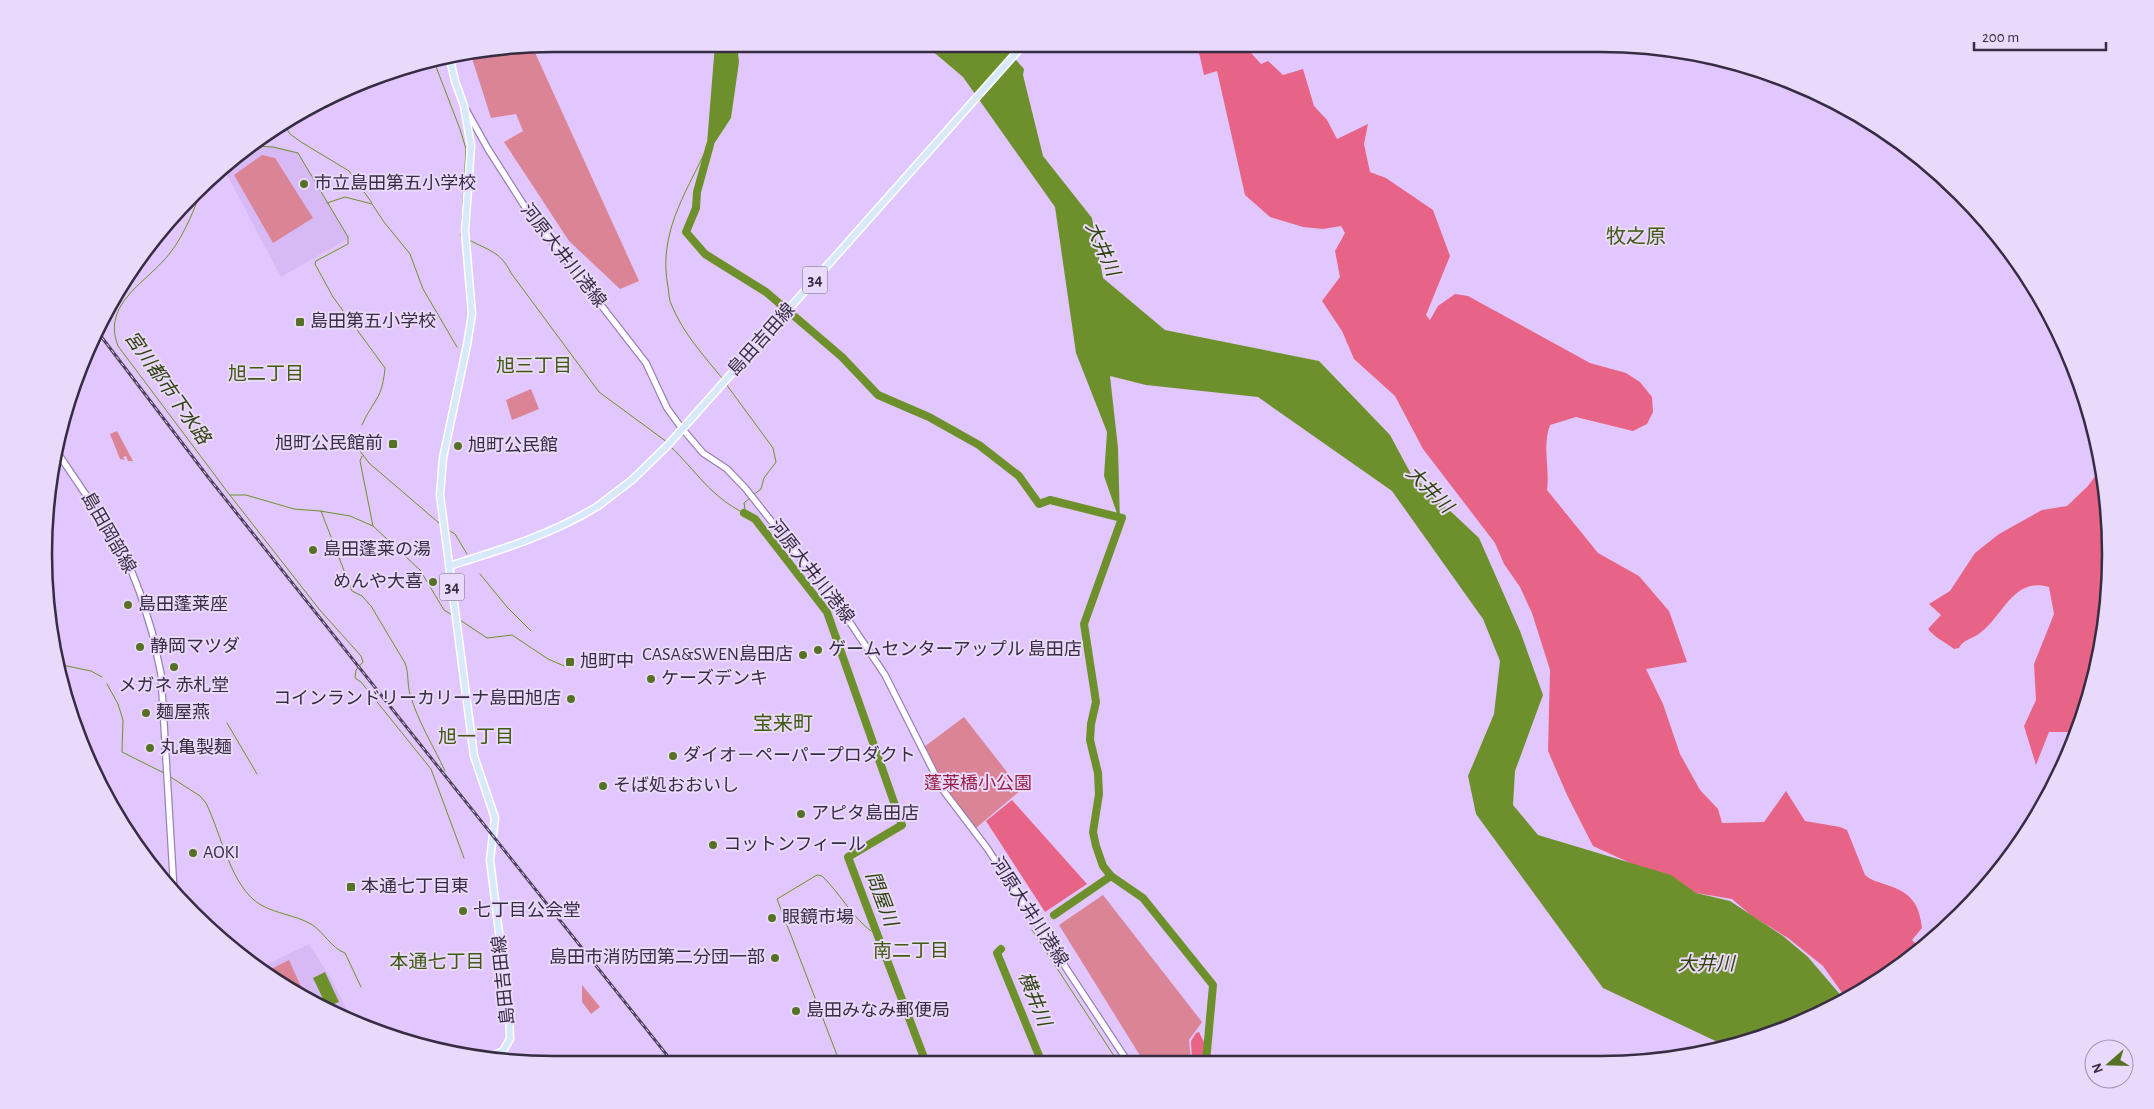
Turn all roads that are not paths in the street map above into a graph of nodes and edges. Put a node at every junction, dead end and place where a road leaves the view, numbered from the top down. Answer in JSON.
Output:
{"nodes":[{"id":1,"x":1017,"y":52,"type":"edge"},
{"id":2,"x":451,"y":64,"type":"edge"},
{"id":3,"x":464,"y":106,"type":"junction"},
{"id":4,"x":62,"y":457,"type":"edge"},
{"id":5,"x":449,"y":566,"type":"junction"},
{"id":6,"x":173,"y":881,"type":"edge"},
{"id":7,"x":499,"y":1053,"type":"edge"},
{"id":8,"x":1124,"y":1056,"type":"edge"}],
"edges":[{"from":1,"to":5,"type":"main road","name":"島田吉田線","number":"34","bridge":true},
{"from":2,"to":3,"type":"main road","number":"34"},
{"from":3,"to":5,"type":"main road","name":"島田吉田線","number":"34"},
{"from":3,"to":8,"type":"main road","name":"河原大井川港線"},
{"from":4,"to":6,"type":"main road","name":"島田岡部線"},
{"from":5,"to":7,"type":"main road","name":"島田吉田線","number":"34"}]}
